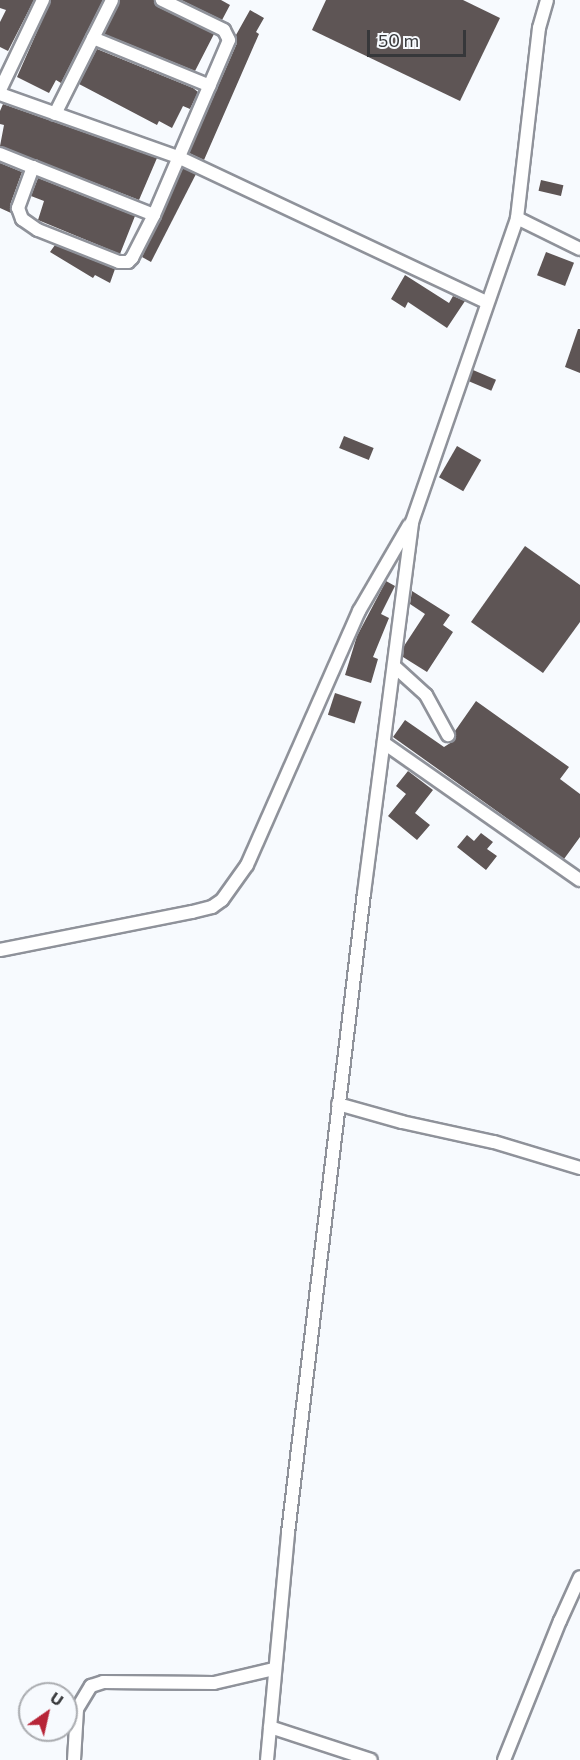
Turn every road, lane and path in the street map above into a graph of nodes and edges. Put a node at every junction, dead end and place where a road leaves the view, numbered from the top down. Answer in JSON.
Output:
{"nodes":[{"id":1,"x":44,"y":0,"type":"edge"},
{"id":2,"x":112,"y":0,"type":"edge"},
{"id":3,"x":162,"y":0,"type":"edge"},
{"id":4,"x":547,"y":0,"type":"edge"},
{"id":5,"x":93,"y":38,"type":"junction"},
{"id":6,"x":210,"y":86,"type":"junction"},
{"id":7,"x":0,"y":92,"type":"edge"},
{"id":8,"x":55,"y":114,"type":"junction"},
{"id":9,"x":0,"y":154,"type":"edge"},
{"id":10,"x":178,"y":157,"type":"junction"},
{"id":11,"x":33,"y":167,"type":"junction"},
{"id":12,"x":154,"y":214,"type":"junction"},
{"id":13,"x":517,"y":218,"type":"junction"},
{"id":14,"x":580,"y":249,"type":"edge"},
{"id":15,"x":486,"y":302,"type":"junction"},
{"id":16,"x":412,"y":522,"type":"junction"},
{"id":17,"x":394,"y":666,"type":"junction"},
{"id":18,"x":448,"y":735,"type":"dead end"},
{"id":19,"x":384,"y":743,"type":"junction"},
{"id":20,"x":580,"y":880,"type":"edge"},
{"id":21,"x":0,"y":950,"type":"edge"},
{"id":22,"x":338,"y":1104,"type":"junction"},
{"id":23,"x":580,"y":1168,"type":"edge"},
{"id":24,"x":580,"y":1577,"type":"edge"},
{"id":25,"x":274,"y":1669,"type":"junction"},
{"id":26,"x":270,"y":1727,"type":"junction"},
{"id":27,"x":74,"y":1760,"type":"edge"},
{"id":28,"x":267,"y":1760,"type":"edge"},
{"id":29,"x":371,"y":1760,"type":"edge"},
{"id":30,"x":504,"y":1760,"type":"edge"}],
"edges":[{"from":1,"to":7,"type":"street"},
{"from":2,"to":5,"type":"street"},
{"from":3,"to":6,"type":"street"},
{"from":4,"to":13,"type":"street"},
{"from":5,"to":6,"type":"street"},
{"from":5,"to":8,"type":"street"},
{"from":6,"to":10,"type":"street"},
{"from":7,"to":8,"type":"street"},
{"from":8,"to":10,"type":"street"},
{"from":9,"to":11,"type":"street"},
{"from":10,"to":12,"type":"street"},
{"from":10,"to":15,"type":"street"},
{"from":11,"to":12,"type":"street"},
{"from":11,"to":12,"type":"street"},
{"from":13,"to":14,"type":"street"},
{"from":13,"to":15,"type":"street"},
{"from":15,"to":16,"type":"street"},
{"from":16,"to":17,"type":"street"},
{"from":16,"to":21,"type":"street"},
{"from":17,"to":18,"type":"street"},
{"from":17,"to":19,"type":"street"},
{"from":19,"to":20,"type":"street"},
{"from":19,"to":22,"type":"street"},
{"from":22,"to":23,"type":"street"},
{"from":22,"to":25,"type":"street"},
{"from":24,"to":30,"type":"street"},
{"from":25,"to":26,"type":"street"},
{"from":25,"to":27,"type":"street"},
{"from":26,"to":28,"type":"street"},
{"from":26,"to":29,"type":"street"}]}
